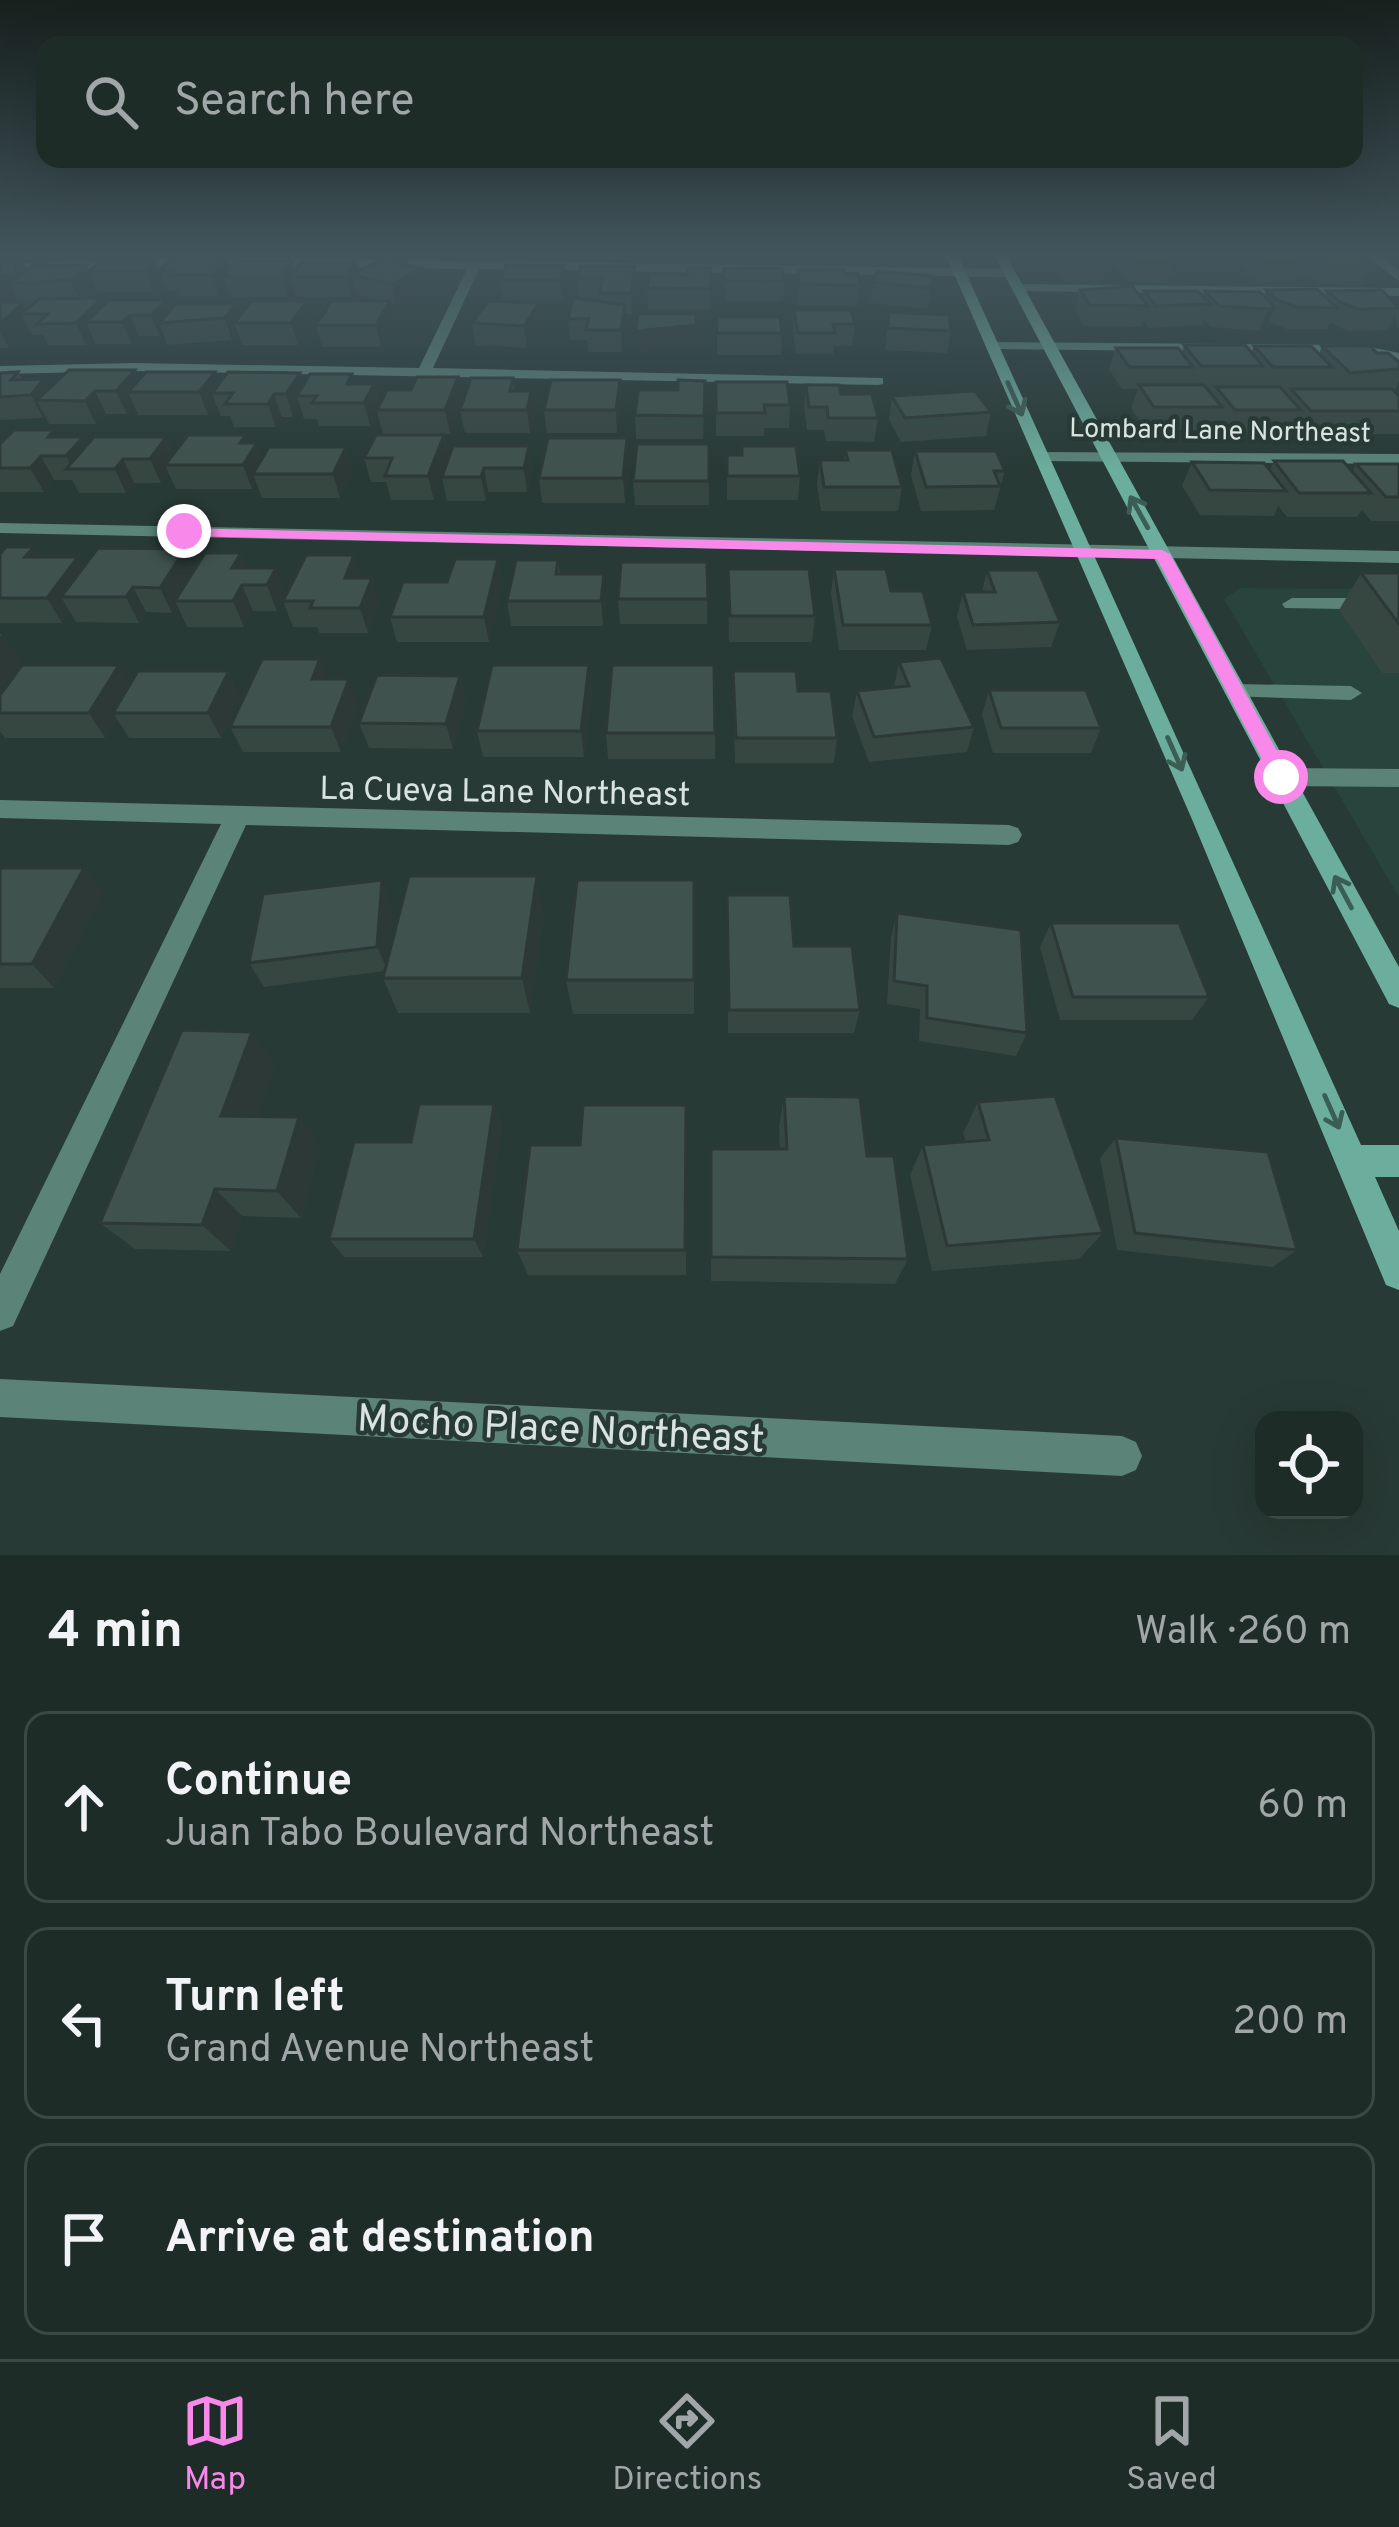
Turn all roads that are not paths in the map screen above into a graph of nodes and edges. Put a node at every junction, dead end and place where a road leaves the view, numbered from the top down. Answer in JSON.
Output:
{"nodes":[{"id":1,"x":446,"y":326,"type":"edge"},
{"id":2,"x":983,"y":326,"type":"edge"},
{"id":3,"x":1037,"y":326,"type":"edge"},
{"id":4,"x":992,"y":346,"type":"junction"},
{"id":5,"x":1047,"y":346,"type":"junction"},
{"id":6,"x":1399,"y":356,"type":"edge"},
{"id":7,"x":0,"y":370,"type":"edge"},
{"id":8,"x":424,"y":372,"type":"junction"},
{"id":9,"x":878,"y":381,"type":"dead end"},
{"id":10,"x":1041,"y":456,"type":"junction"},
{"id":11,"x":1108,"y":456,"type":"junction"},
{"id":12,"x":1399,"y":459,"type":"edge"},
{"id":13,"x":0,"y":528,"type":"edge"},
{"id":14,"x":1085,"y":552,"type":"junction"},
{"id":15,"x":1162,"y":554,"type":"junction"},
{"id":16,"x":1399,"y":557,"type":"edge"},
{"id":17,"x":1292,"y":604,"type":"dead end"},
{"id":18,"x":1399,"y":604,"type":"edge"},
{"id":19,"x":1234,"y":691,"type":"junction"},
{"id":20,"x":1351,"y":693,"type":"dead end"},
{"id":21,"x":1281,"y":777,"type":"junction"},
{"id":22,"x":1399,"y":778,"type":"edge"},
{"id":23,"x":0,"y":809,"type":"edge"},
{"id":24,"x":237,"y":817,"type":"junction"},
{"id":25,"x":1009,"y":835,"type":"dead end"},
{"id":26,"x":1399,"y":995,"type":"edge"},
{"id":27,"x":1353,"y":1161,"type":"junction"},
{"id":28,"x":1399,"y":1162,"type":"edge"},
{"id":29,"x":1399,"y":1272,"type":"edge"},
{"id":30,"x":0,"y":1313,"type":"edge"},
{"id":31,"x":0,"y":1398,"type":"edge"},
{"id":32,"x":1122,"y":1456,"type":"dead end"}],
"edges":[{"from":1,"to":8,"type":"street"},
{"from":2,"to":4,"type":"main road"},
{"from":3,"to":5,"type":"main road"},
{"from":4,"to":5,"type":"street"},
{"from":4,"to":10,"type":"main road","one_way":true},
{"from":5,"to":6,"type":"street"},
{"from":5,"to":11,"type":"main road"},
{"from":7,"to":8,"type":"street"},
{"from":8,"to":9,"type":"street"},
{"from":10,"to":11,"type":"street","name":"Lombard Lane Northeast"},
{"from":10,"to":14,"type":"main road"},
{"from":11,"to":12,"type":"street","name":"Lombard Lane Northeast"},
{"from":15,"to":11,"type":"main road","one_way":true},
{"from":13,"to":14,"type":"street"},
{"from":14,"to":15,"type":"street"},
{"from":14,"to":27,"type":"main road","one_way":true},
{"from":15,"to":16,"type":"street"},
{"from":15,"to":19,"type":"main road"},
{"from":17,"to":18,"type":"street"},
{"from":19,"to":20,"type":"street"},
{"from":19,"to":21,"type":"main road"},
{"from":21,"to":22,"type":"street"},
{"from":26,"to":21,"type":"main road","one_way":true},
{"from":23,"to":24,"type":"street","name":"La Cueva Lane Northeast"},
{"from":24,"to":25,"type":"street","name":"La Cueva Lane Northeast"},
{"from":24,"to":30,"type":"street"},
{"from":27,"to":28,"type":"main road"},
{"from":27,"to":29,"type":"main road"},
{"from":31,"to":32,"type":"street","name":"Mocho Place Northeast"}]}
